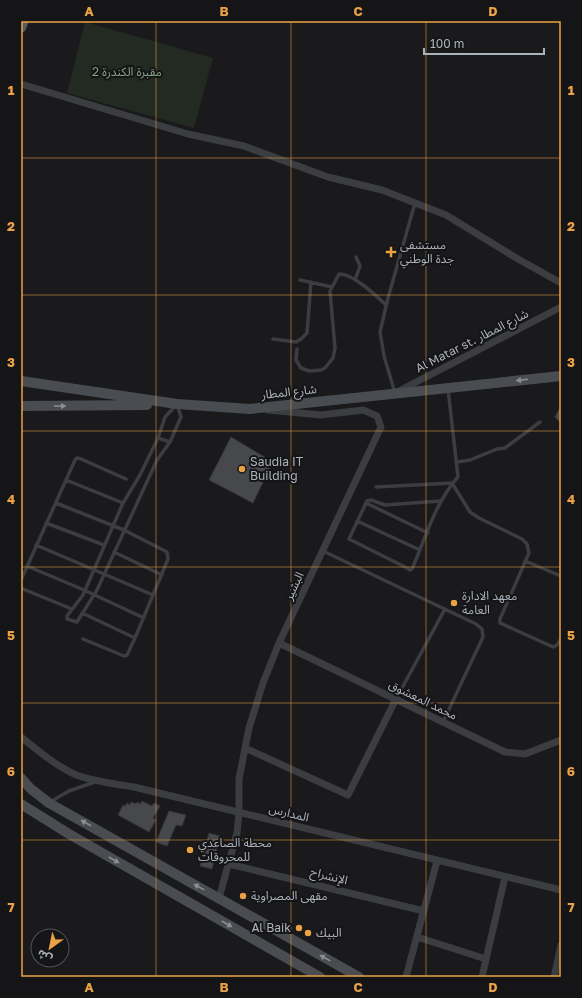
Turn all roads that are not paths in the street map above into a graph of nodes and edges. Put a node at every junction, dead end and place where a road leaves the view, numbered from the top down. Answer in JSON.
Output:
{"nodes":[{"id":1,"x":23,"y":21,"type":"edge"},
{"id":2,"x":21,"y":27,"type":"edge"},
{"id":3,"x":21,"y":84,"type":"edge"},
{"id":4,"x":415,"y":203,"type":"junction"},
{"id":5,"x":356,"y":257,"type":"dead end"},
{"id":6,"x":300,"y":280,"type":"dead end"},
{"id":7,"x":355,"y":280,"type":"junction"},
{"id":8,"x":311,"y":282,"type":"junction"},
{"id":9,"x":561,"y":283,"type":"edge"},
{"id":10,"x":332,"y":287,"type":"junction"},
{"id":11,"x":386,"y":305,"type":"junction"},
{"id":12,"x":561,"y":307,"type":"edge"},
{"id":13,"x":273,"y":339,"type":"dead end"},
{"id":14,"x":297,"y":349,"type":"dead end"},
{"id":15,"x":561,"y":376,"type":"edge"},
{"id":16,"x":21,"y":381,"type":"edge"},
{"id":17,"x":448,"y":388,"type":"junction"},
{"id":18,"x":394,"y":393,"type":"junction"},
{"id":19,"x":177,"y":404,"type":"junction"},
{"id":20,"x":21,"y":406,"type":"edge"},
{"id":21,"x":250,"y":409,"type":"junction"},
{"id":22,"x":540,"y":422,"type":"dead end"},
{"id":23,"x":158,"y":438,"type":"junction"},
{"id":24,"x":170,"y":442,"type":"junction"},
{"id":25,"x":457,"y":462,"type":"junction"},
{"id":26,"x":140,"y":475,"type":"junction"},
{"id":27,"x":148,"y":478,"type":"junction"},
{"id":28,"x":126,"y":479,"type":"dead end"},
{"id":29,"x":66,"y":480,"type":"junction"},
{"id":30,"x":452,"y":483,"type":"junction"},
{"id":31,"x":376,"y":486,"type":"dead end"},
{"id":32,"x":441,"y":501,"type":"junction"},
{"id":33,"x":56,"y":502,"type":"junction"},
{"id":34,"x":123,"y":503,"type":"junction"},
{"id":35,"x":366,"y":503,"type":"junction"},
{"id":36,"x":357,"y":521,"type":"junction"},
{"id":37,"x":46,"y":523,"type":"junction"},
{"id":38,"x":113,"y":526,"type":"junction"},
{"id":39,"x":124,"y":530,"type":"junction"},
{"id":40,"x":428,"y":533,"type":"junction"},
{"id":41,"x":36,"y":545,"type":"junction"},
{"id":42,"x":104,"y":545,"type":"junction"},
{"id":43,"x":420,"y":550,"type":"junction"},
{"id":44,"x":322,"y":551,"type":"junction"},
{"id":45,"x":114,"y":552,"type":"junction"},
{"id":46,"x":525,"y":561,"type":"junction"},
{"id":47,"x":27,"y":566,"type":"junction"},
{"id":48,"x":94,"y":568,"type":"junction"},
{"id":49,"x":104,"y":573,"type":"junction"},
{"id":50,"x":162,"y":575,"type":"junction"},
{"id":51,"x":561,"y":576,"type":"edge"},
{"id":52,"x":21,"y":580,"type":"edge"},
{"id":53,"x":21,"y":587,"type":"edge"},
{"id":54,"x":84,"y":590,"type":"junction"},
{"id":55,"x":94,"y":594,"type":"junction"},
{"id":56,"x":153,"y":595,"type":"junction"},
{"id":57,"x":72,"y":609,"type":"junction"},
{"id":58,"x":445,"y":609,"type":"junction"},
{"id":59,"x":82,"y":613,"type":"junction"},
{"id":60,"x":144,"y":618,"type":"junction"},
{"id":61,"x":135,"y":638,"type":"junction"},
{"id":62,"x":83,"y":639,"type":"dead end"},
{"id":63,"x":561,"y":639,"type":"edge"},
{"id":64,"x":279,"y":643,"type":"junction"},
{"id":65,"x":396,"y":699,"type":"junction"},
{"id":66,"x":443,"y":722,"type":"junction"},
{"id":67,"x":21,"y":737,"type":"edge"},
{"id":68,"x":561,"y":740,"type":"edge"},
{"id":69,"x":245,"y":748,"type":"junction"},
{"id":70,"x":21,"y":778,"type":"edge"},
{"id":71,"x":98,"y":781,"type":"junction"},
{"id":72,"x":50,"y":803,"type":"junction"},
{"id":73,"x":21,"y":804,"type":"edge"},
{"id":74,"x":239,"y":813,"type":"junction"},
{"id":75,"x":437,"y":861,"type":"junction"},
{"id":76,"x":228,"y":864,"type":"junction"},
{"id":77,"x":505,"y":877,"type":"junction"},
{"id":78,"x":561,"y":890,"type":"edge"},
{"id":79,"x":219,"y":898,"type":"junction"},
{"id":80,"x":424,"y":911,"type":"junction"},
{"id":81,"x":417,"y":937,"type":"junction"},
{"id":82,"x":561,"y":945,"type":"edge"},
{"id":83,"x":486,"y":959,"type":"junction"},
{"id":84,"x":320,"y":977,"type":"edge"},
{"id":85,"x":358,"y":977,"type":"edge"},
{"id":86,"x":406,"y":977,"type":"edge"},
{"id":87,"x":482,"y":977,"type":"edge"},
{"id":88,"x":554,"y":977,"type":"edge"}],
"edges":[{"from":1,"to":2,"type":"main road"},
{"from":3,"to":4,"type":"street"},
{"from":4,"to":9,"type":"street"},
{"from":4,"to":11,"type":"lane"},
{"from":5,"to":7,"type":"lane"},
{"from":6,"to":8,"type":"lane"},
{"from":7,"to":10,"type":"lane"},
{"from":7,"to":11,"type":"lane"},
{"from":8,"to":10,"type":"lane"},
{"from":8,"to":13,"type":"lane"},
{"from":10,"to":14,"type":"lane"},
{"from":11,"to":18,"type":"lane"},
{"from":12,"to":18,"type":"street","name":"Al Matar st. شارع المطار"},
{"from":15,"to":17,"type":"main road","name":"شارع المطار","one_way":true},
{"from":16,"to":19,"type":"main road","name":"شارع المطار"},
{"from":17,"to":18,"type":"main road","name":"شارع المطار"},
{"from":17,"to":25,"type":"lane"},
{"from":18,"to":21,"type":"main road","name":"شارع المطار"},
{"from":20,"to":19,"type":"main road","one_way":true},
{"from":19,"to":21,"type":"main road","name":"شارع المطار"},
{"from":19,"to":23,"type":"lane"},
{"from":19,"to":24,"type":"lane"},
{"from":21,"to":44,"type":"street","name":"البشير"},
{"from":22,"to":25,"type":"lane"},
{"from":23,"to":24,"type":"lane"},
{"from":23,"to":26,"type":"lane"},
{"from":24,"to":27,"type":"lane"},
{"from":25,"to":30,"type":"lane"},
{"from":26,"to":27,"type":"lane"},
{"from":26,"to":34,"type":"lane"},
{"from":27,"to":39,"type":"lane"},
{"from":28,"to":29,"type":"lane"},
{"from":29,"to":33,"type":"lane"},
{"from":29,"to":34,"type":"lane"},
{"from":30,"to":31,"type":"lane"},
{"from":30,"to":32,"type":"lane"},
{"from":30,"to":46,"type":"lane"},
{"from":32,"to":35,"type":"lane"},
{"from":32,"to":40,"type":"lane"},
{"from":33,"to":37,"type":"lane"},
{"from":33,"to":38,"type":"lane"},
{"from":34,"to":38,"type":"lane"},
{"from":35,"to":36,"type":"lane"},
{"from":35,"to":40,"type":"lane"},
{"from":36,"to":43,"type":"lane"},
{"from":36,"to":43,"type":"lane"},
{"from":37,"to":41,"type":"lane"},
{"from":37,"to":42,"type":"lane"},
{"from":38,"to":39,"type":"lane"},
{"from":38,"to":42,"type":"lane"},
{"from":39,"to":45,"type":"lane"},
{"from":39,"to":50,"type":"lane"},
{"from":40,"to":43,"type":"lane"},
{"from":41,"to":47,"type":"lane"},
{"from":41,"to":48,"type":"lane"},
{"from":42,"to":48,"type":"lane"},
{"from":44,"to":58,"type":"lane"},
{"from":44,"to":64,"type":"street","name":"البشير"},
{"from":45,"to":49,"type":"lane"},
{"from":45,"to":50,"type":"lane"},
{"from":46,"to":51,"type":"lane"},
{"from":46,"to":63,"type":"lane"},
{"from":47,"to":52,"type":"lane"},
{"from":47,"to":54,"type":"lane"},
{"from":48,"to":49,"type":"lane"},
{"from":48,"to":54,"type":"lane"},
{"from":49,"to":55,"type":"lane"},
{"from":49,"to":56,"type":"lane"},
{"from":50,"to":56,"type":"lane"},
{"from":53,"to":57,"type":"lane"},
{"from":54,"to":55,"type":"lane"},
{"from":54,"to":57,"type":"lane"},
{"from":55,"to":59,"type":"lane"},
{"from":55,"to":60,"type":"lane"},
{"from":56,"to":60,"type":"lane"},
{"from":57,"to":59,"type":"lane"},
{"from":58,"to":65,"type":"lane"},
{"from":58,"to":66,"type":"lane"},
{"from":59,"to":61,"type":"lane"},
{"from":60,"to":61,"type":"lane"},
{"from":61,"to":62,"type":"lane"},
{"from":64,"to":65,"type":"street","name":"محمد المعشوق"},
{"from":64,"to":69,"type":"street","name":"البشير"},
{"from":65,"to":66,"type":"street","name":"محمد المعشوق"},
{"from":65,"to":69,"type":"street"},
{"from":66,"to":68,"type":"street","name":"محمد المعشوق"},
{"from":67,"to":71,"type":"street","name":"المدارس"},
{"from":69,"to":74,"type":"street","name":"البشير"},
{"from":70,"to":72,"type":"main road"},
{"from":71,"to":72,"type":"lane"},
{"from":71,"to":74,"type":"street","name":"المدارس"},
{"from":79,"to":72,"type":"main road","one_way":true},
{"from":73,"to":84,"type":"main road","one_way":true},
{"from":74,"to":75,"type":"street","name":"المدارس"},
{"from":74,"to":76,"type":"street","name":"البشير"},
{"from":75,"to":77,"type":"street","name":"المدارس"},
{"from":75,"to":80,"type":"street"},
{"from":76,"to":79,"type":"street","name":"البشير"},
{"from":76,"to":80,"type":"street","name":"الإنشراح"},
{"from":77,"to":78,"type":"street","name":"المدارس"},
{"from":77,"to":83,"type":"street"},
{"from":85,"to":79,"type":"main road","one_way":true},
{"from":80,"to":81,"type":"street"},
{"from":81,"to":83,"type":"street"},
{"from":81,"to":86,"type":"street"},
{"from":82,"to":88,"type":"street"},
{"from":83,"to":87,"type":"street"}]}
